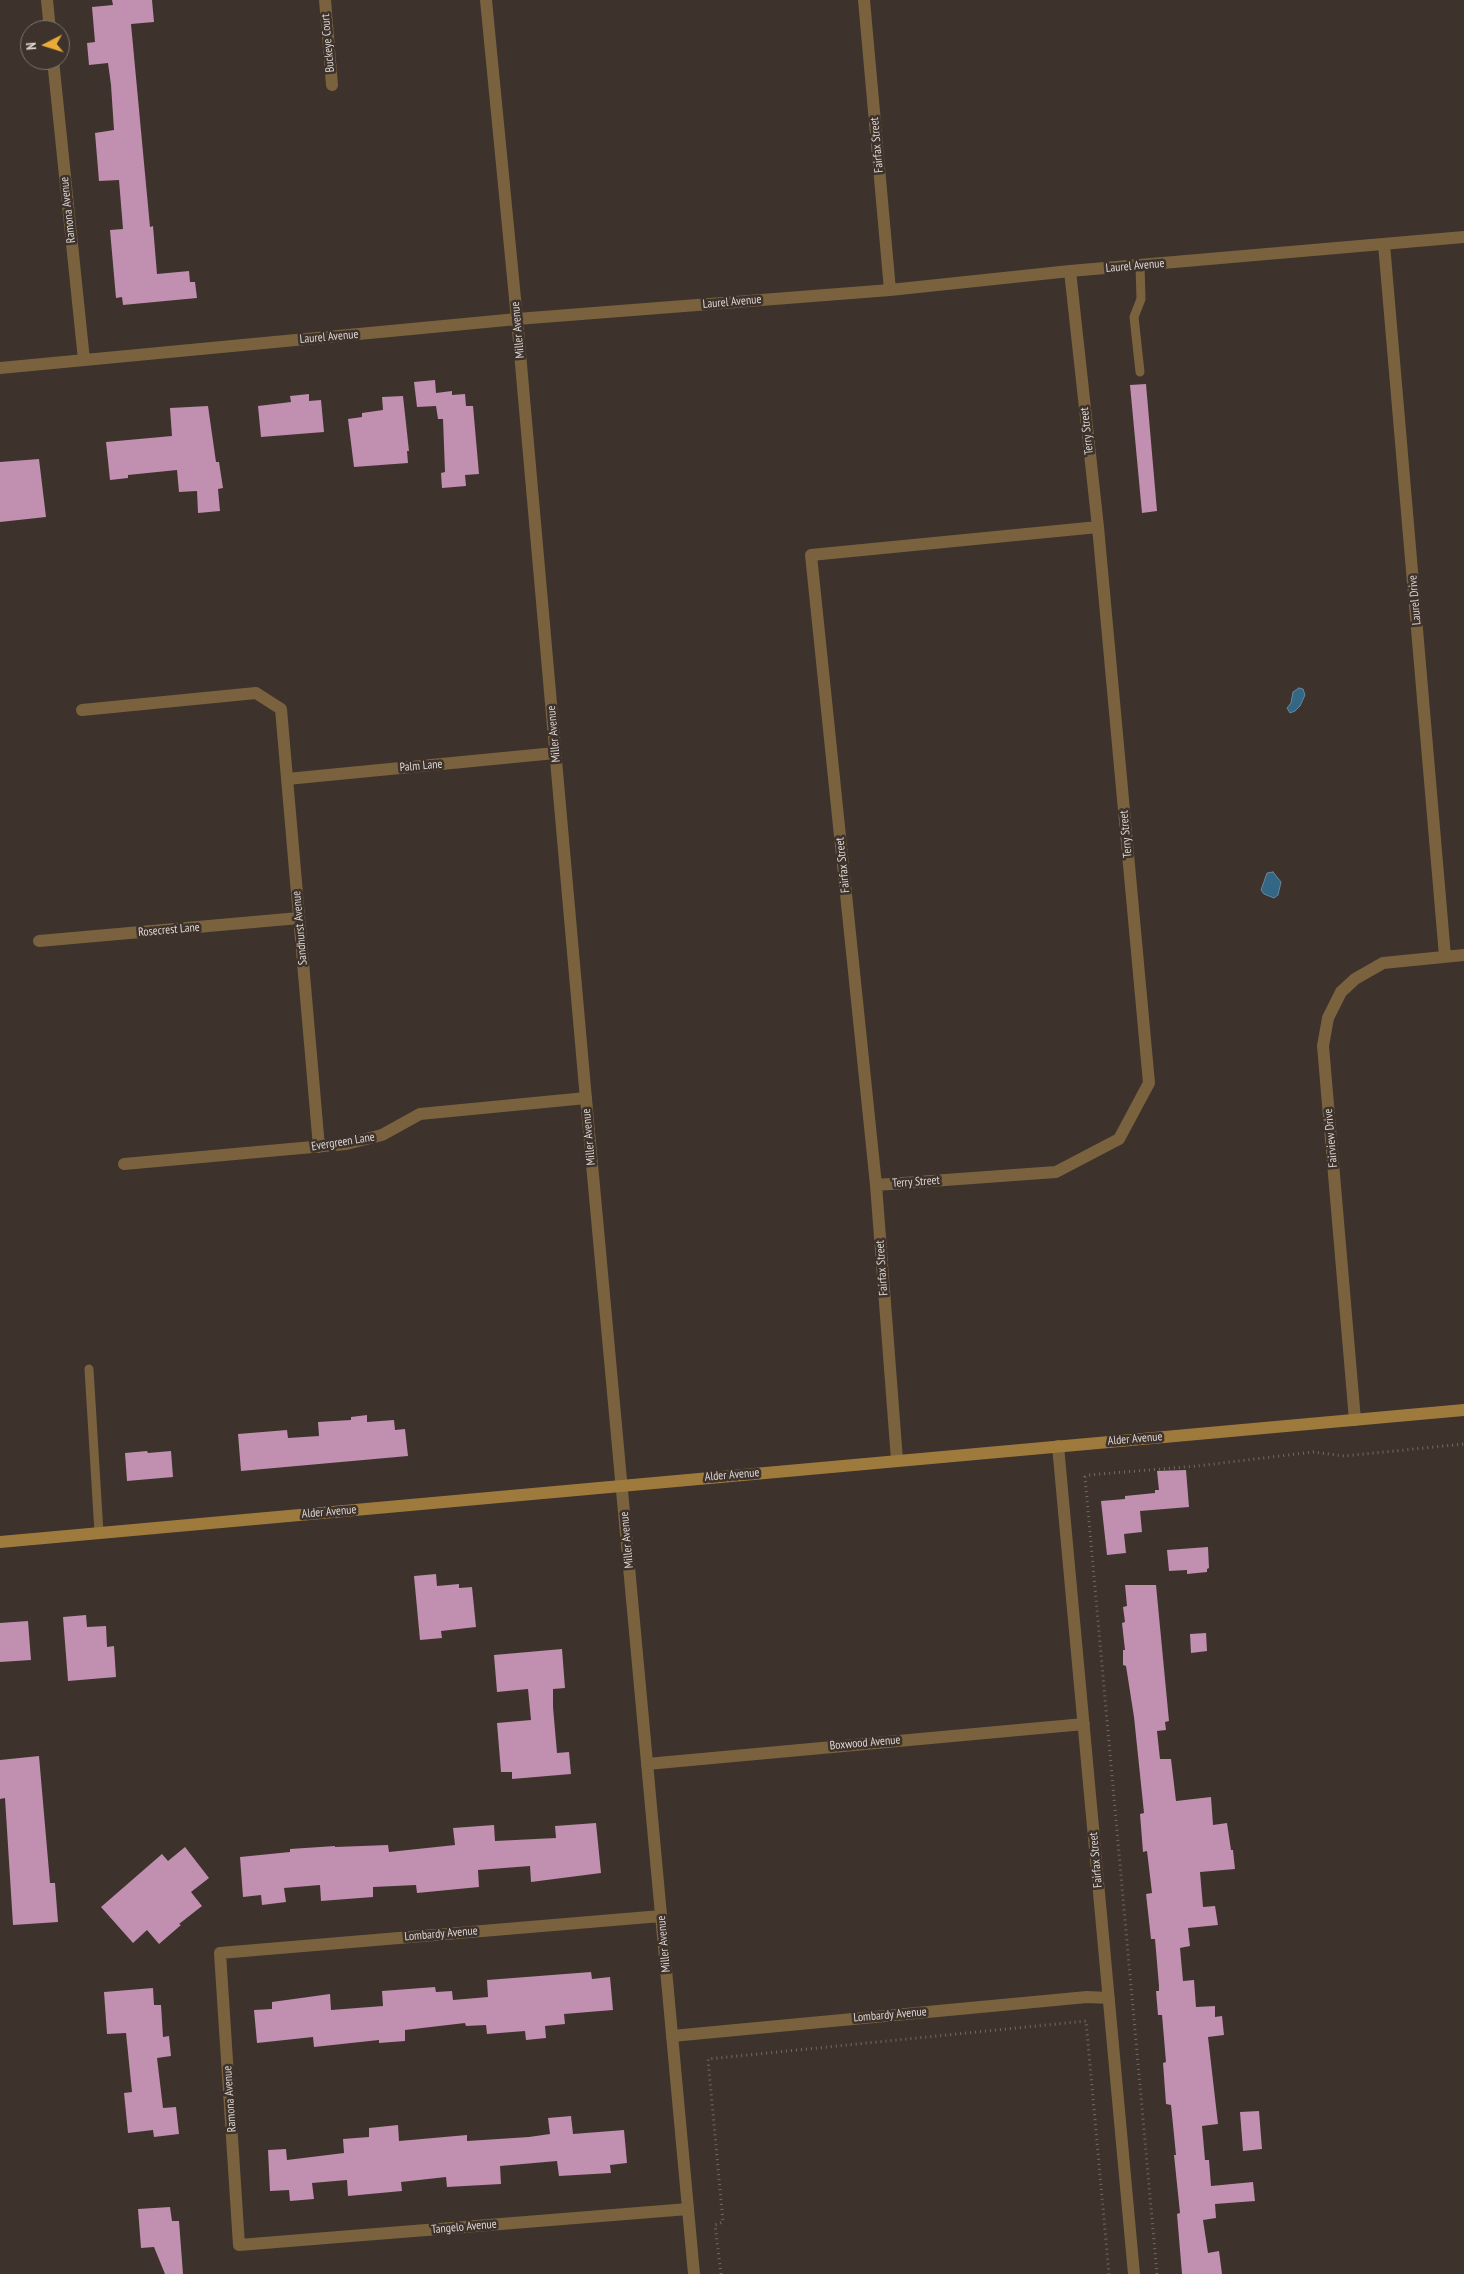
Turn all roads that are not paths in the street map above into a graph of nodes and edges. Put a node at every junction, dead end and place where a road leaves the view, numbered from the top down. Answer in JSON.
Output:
{"nodes":[{"id":1,"x":47,"y":0,"type":"edge"},
{"id":2,"x":325,"y":0,"type":"edge"},
{"id":3,"x":486,"y":0,"type":"edge"},
{"id":4,"x":864,"y":0,"type":"edge"},
{"id":5,"x":49,"y":20,"type":"edge"},
{"id":6,"x":54,"y":70,"type":"edge"},
{"id":7,"x":332,"y":85,"type":"dead end"},
{"id":8,"x":1464,"y":237,"type":"edge"},
{"id":9,"x":1384,"y":244,"type":"junction"},
{"id":10,"x":1140,"y":265,"type":"junction"},
{"id":11,"x":1070,"y":271,"type":"junction"},
{"id":12,"x":890,"y":290,"type":"junction"},
{"id":13,"x":518,"y":320,"type":"junction"},
{"id":14,"x":84,"y":360,"type":"junction"},
{"id":15,"x":0,"y":368,"type":"edge"},
{"id":16,"x":1140,"y":372,"type":"dead end"},
{"id":17,"x":1098,"y":527,"type":"junction"},
{"id":18,"x":82,"y":710,"type":"dead end"},
{"id":19,"x":555,"y":753,"type":"junction"},
{"id":20,"x":287,"y":778,"type":"junction"},
{"id":21,"x":299,"y":918,"type":"junction"},
{"id":22,"x":39,"y":941,"type":"dead end"},
{"id":23,"x":1464,"y":955,"type":"edge"},
{"id":24,"x":1445,"y":956,"type":"junction"},
{"id":25,"x":586,"y":1098,"type":"junction"},
{"id":26,"x":320,"y":1147,"type":"junction"},
{"id":27,"x":124,"y":1164,"type":"dead end"},
{"id":28,"x":876,"y":1185,"type":"junction"},
{"id":29,"x":89,"y":1369,"type":"dead end"},
{"id":30,"x":1464,"y":1410,"type":"edge"},
{"id":31,"x":1355,"y":1420,"type":"junction"},
{"id":32,"x":1058,"y":1446,"type":"junction"},
{"id":33,"x":897,"y":1460,"type":"junction"},
{"id":34,"x":622,"y":1486,"type":"junction"},
{"id":35,"x":99,"y":1533,"type":"junction"},
{"id":36,"x":0,"y":1542,"type":"edge"},
{"id":37,"x":1084,"y":1724,"type":"junction"},
{"id":38,"x":647,"y":1764,"type":"junction"},
{"id":39,"x":661,"y":1916,"type":"junction"},
{"id":40,"x":220,"y":1953,"type":"joint"},
{"id":41,"x":1109,"y":1998,"type":"junction"},
{"id":42,"x":672,"y":2036,"type":"junction"},
{"id":43,"x":688,"y":2209,"type":"junction"},
{"id":44,"x":239,"y":2245,"type":"joint"},
{"id":45,"x":694,"y":2274,"type":"edge"},
{"id":46,"x":1134,"y":2274,"type":"edge"}],
"edges":[{"from":1,"to":5,"type":"street"},
{"from":2,"to":7,"type":"street","name":"Buckeye Court"},
{"from":3,"to":13,"type":"street","name":"Miller Avenue"},
{"from":4,"to":12,"type":"street","name":"Fairfax Street"},
{"from":6,"to":14,"type":"street","name":"Ramona Avenue"},
{"from":8,"to":9,"type":"street","name":"Laurel Avenue"},
{"from":9,"to":10,"type":"street","name":"Laurel Avenue"},
{"from":9,"to":24,"type":"street","name":"Laurel Drive"},
{"from":10,"to":11,"type":"street","name":"Laurel Avenue"},
{"from":10,"to":16,"type":"lane"},
{"from":11,"to":12,"type":"street","name":"Laurel Avenue"},
{"from":11,"to":17,"type":"street","name":"Terry Street"},
{"from":12,"to":13,"type":"street","name":"Laurel Avenue"},
{"from":13,"to":14,"type":"street","name":"Laurel Avenue"},
{"from":13,"to":19,"type":"street","name":"Miller Avenue"},
{"from":14,"to":15,"type":"street","name":"Laurel Avenue"},
{"from":17,"to":28,"type":"street","name":"Terry Street"},
{"from":17,"to":28,"type":"street","name":"Fairfax Street"},
{"from":18,"to":20,"type":"street","name":"Sandhurst Avenue"},
{"from":19,"to":20,"type":"street","name":"Palm Lane"},
{"from":19,"to":25,"type":"street","name":"Miller Avenue"},
{"from":20,"to":21,"type":"street","name":"Sandhurst Avenue"},
{"from":21,"to":22,"type":"street","name":"Rosecrest Lane"},
{"from":21,"to":26,"type":"street","name":"Sandhurst Avenue"},
{"from":23,"to":24,"type":"street","name":"Fairview Drive"},
{"from":24,"to":31,"type":"street","name":"Fairview Drive"},
{"from":25,"to":26,"type":"street","name":"Evergreen Lane"},
{"from":25,"to":34,"type":"street","name":"Miller Avenue"},
{"from":26,"to":27,"type":"street","name":"Evergreen Lane"},
{"from":28,"to":33,"type":"street","name":"Fairfax Street"},
{"from":29,"to":35,"type":"lane"},
{"from":30,"to":31,"type":"main road","name":"Alder Avenue"},
{"from":31,"to":32,"type":"main road","name":"Alder Avenue"},
{"from":32,"to":33,"type":"main road","name":"Alder Avenue"},
{"from":32,"to":37,"type":"street","name":"Fairfax Street"},
{"from":33,"to":34,"type":"main road","name":"Alder Avenue"},
{"from":34,"to":35,"type":"main road","name":"Alder Avenue"},
{"from":34,"to":38,"type":"street","name":"Miller Avenue"},
{"from":35,"to":36,"type":"main road","name":"Alder Avenue"},
{"from":37,"to":38,"type":"street","name":"Boxwood Avenue"},
{"from":37,"to":41,"type":"street","name":"Fairfax Street"},
{"from":38,"to":39,"type":"street","name":"Miller Avenue"},
{"from":39,"to":40,"type":"street","name":"Lombardy Avenue"},
{"from":39,"to":42,"type":"street","name":"Miller Avenue"},
{"from":40,"to":44,"type":"street","name":"Ramona Avenue"},
{"from":41,"to":42,"type":"street","name":"Lombardy Avenue"},
{"from":41,"to":46,"type":"street","name":"Fairfax Street"},
{"from":42,"to":43,"type":"street","name":"Miller Avenue"},
{"from":43,"to":44,"type":"street","name":"Tangelo Avenue"},
{"from":43,"to":45,"type":"street","name":"Miller Avenue"}]}
